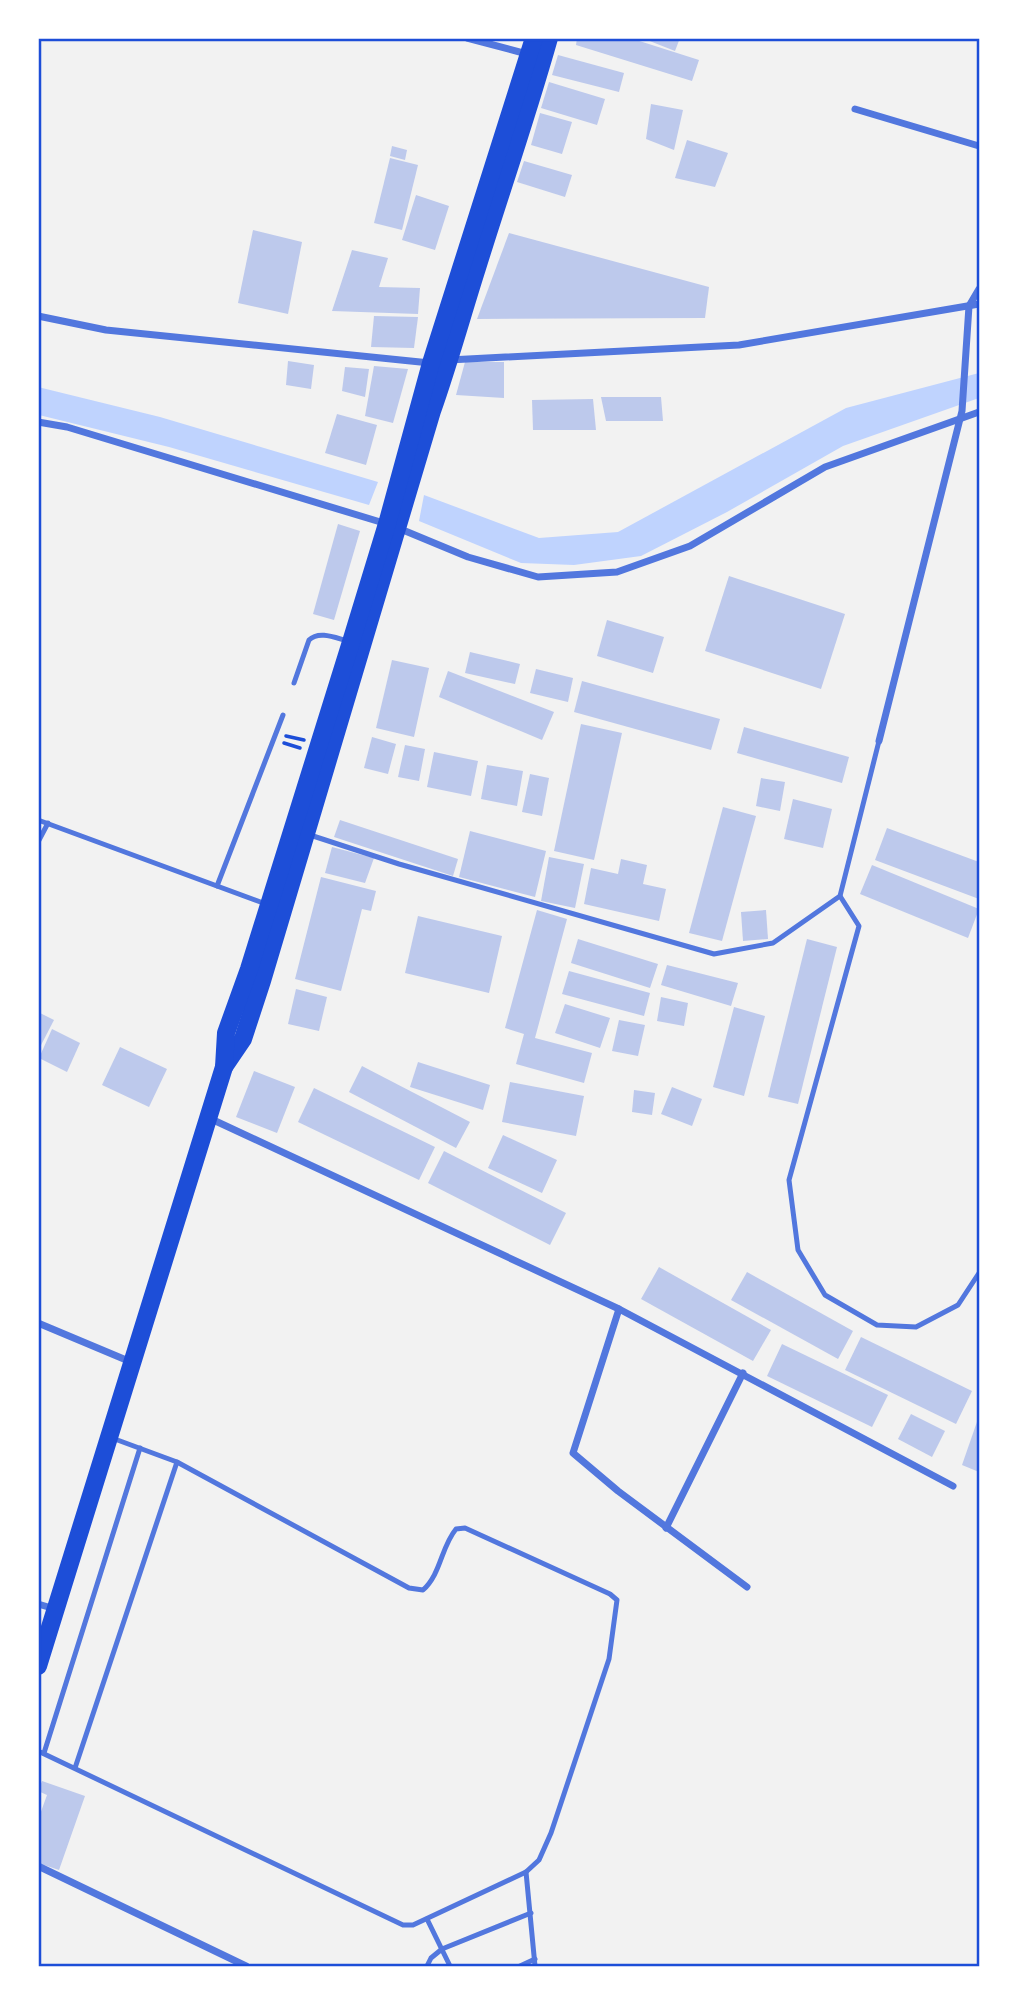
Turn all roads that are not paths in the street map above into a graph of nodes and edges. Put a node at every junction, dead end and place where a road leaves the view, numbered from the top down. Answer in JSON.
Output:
{"nodes":[{"id":1,"x":467,"y":38,"type":"edge"},
{"id":2,"x":549,"y":38,"type":"edge"},
{"id":3,"x":532,"y":46,"type":"edge"},
{"id":4,"x":855,"y":109,"type":"dead end"},
{"id":5,"x":979,"y":146,"type":"edge"},
{"id":6,"x":979,"y":289,"type":"edge"},
{"id":7,"x":979,"y":304,"type":"edge"},
{"id":8,"x":969,"y":306,"type":"junction"},
{"id":9,"x":38,"y":316,"type":"edge"},
{"id":10,"x":450,"y":360,"type":"junction"},
{"id":11,"x":431,"y":363,"type":"junction"},
{"id":12,"x":979,"y":412,"type":"edge"},
{"id":13,"x":961,"y":414,"type":"junction"},
{"id":14,"x":38,"y":422,"type":"edge"},
{"id":15,"x":393,"y":526,"type":"junction"},
{"id":16,"x":351,"y":642,"type":"junction"},
{"id":17,"x":294,"y":682,"type":"dead end"},
{"id":18,"x":283,"y":715,"type":"dead end"},
{"id":19,"x":879,"y":741,"type":"joint"},
{"id":20,"x":38,"y":820,"type":"edge"},
{"id":21,"x":48,"y":823,"type":"junction"},
{"id":22,"x":307,"y":834,"type":"junction"},
{"id":23,"x":38,"y":842,"type":"edge"},
{"id":24,"x":217,"y":887,"type":"junction"},
{"id":25,"x":840,"y":896,"type":"junction"},
{"id":26,"x":276,"y":907,"type":"junction"},
{"id":27,"x":208,"y":1117,"type":"junction"},
{"id":28,"x":979,"y":1273,"type":"edge"},
{"id":29,"x":619,"y":1309,"type":"junction"},
{"id":30,"x":38,"y":1323,"type":"edge"},
{"id":31,"x":132,"y":1362,"type":"junction"},
{"id":32,"x":743,"y":1374,"type":"junction"},
{"id":33,"x":108,"y":1437,"type":"junction"},
{"id":34,"x":140,"y":1448,"type":"junction"},
{"id":35,"x":177,"y":1462,"type":"junction"},
{"id":36,"x":953,"y":1486,"type":"dead end"},
{"id":37,"x":666,"y":1528,"type":"junction"},
{"id":38,"x":747,"y":1587,"type":"dead end"},
{"id":39,"x":47,"y":1607,"type":"edge"},
{"id":40,"x":38,"y":1666,"type":"edge"},
{"id":41,"x":41,"y":1752,"type":"edge"},
{"id":42,"x":75,"y":1768,"type":"junction"},
{"id":43,"x":38,"y":1866,"type":"edge"},
{"id":44,"x":526,"y":1872,"type":"junction"},
{"id":45,"x":531,"y":1913,"type":"junction"},
{"id":46,"x":427,"y":1919,"type":"junction"},
{"id":47,"x":442,"y":1949,"type":"junction"},
{"id":48,"x":535,"y":1959,"type":"junction"},
{"id":49,"x":246,"y":1966,"type":"edge"},
{"id":50,"x":427,"y":1966,"type":"edge"},
{"id":51,"x":450,"y":1966,"type":"edge"},
{"id":52,"x":520,"y":1966,"type":"edge"},
{"id":53,"x":535,"y":1966,"type":"edge"}],
"edges":[{"from":1,"to":3,"type":"street"},
{"from":2,"to":10,"type":"highway"},
{"from":3,"to":11,"type":"highway"},
{"from":4,"to":5,"type":"street"},
{"from":6,"to":8,"type":"street"},
{"from":7,"to":8,"type":"street"},
{"from":8,"to":10,"type":"street"},
{"from":8,"to":13,"type":"street"},
{"from":9,"to":11,"type":"street"},
{"from":10,"to":11,"type":"street"},
{"from":10,"to":15,"type":"highway"},
{"from":11,"to":15,"type":"highway"},
{"from":12,"to":13,"type":"street"},
{"from":13,"to":15,"type":"street"},
{"from":13,"to":19,"type":"street"},
{"from":14,"to":15,"type":"street"},
{"from":15,"to":16,"type":"highway"},
{"from":15,"to":22,"type":"highway"},
{"from":16,"to":17,"type":"lane"},
{"from":16,"to":26,"type":"highway"},
{"from":18,"to":24,"type":"lane"},
{"from":19,"to":25,"type":"lane"},
{"from":20,"to":21,"type":"lane"},
{"from":21,"to":23,"type":"lane"},
{"from":21,"to":24,"type":"lane"},
{"from":22,"to":25,"type":"lane"},
{"from":22,"to":26,"type":"highway"},
{"from":24,"to":26,"type":"lane"},
{"from":25,"to":28,"type":"lane"},
{"from":26,"to":27,"type":"highway"},
{"from":27,"to":29,"type":"street"},
{"from":27,"to":31,"type":"highway"},
{"from":29,"to":32,"type":"street"},
{"from":29,"to":37,"type":"street"},
{"from":30,"to":31,"type":"street"},
{"from":31,"to":33,"type":"highway"},
{"from":32,"to":36,"type":"street"},
{"from":32,"to":37,"type":"street"},
{"from":33,"to":34,"type":"lane"},
{"from":33,"to":39,"type":"highway"},
{"from":34,"to":35,"type":"lane"},
{"from":34,"to":41,"type":"lane"},
{"from":35,"to":42,"type":"lane"},
{"from":35,"to":44,"type":"lane"},
{"from":37,"to":38,"type":"street"},
{"from":39,"to":40,"type":"highway"},
{"from":41,"to":42,"type":"lane"},
{"from":42,"to":46,"type":"lane"},
{"from":43,"to":49,"type":"street"},
{"from":44,"to":45,"type":"lane"},
{"from":44,"to":46,"type":"lane"},
{"from":45,"to":47,"type":"lane"},
{"from":45,"to":48,"type":"lane"},
{"from":46,"to":47,"type":"lane"},
{"from":47,"to":50,"type":"lane"},
{"from":47,"to":51,"type":"lane"},
{"from":48,"to":52,"type":"lane"},
{"from":48,"to":53,"type":"lane"}]}
